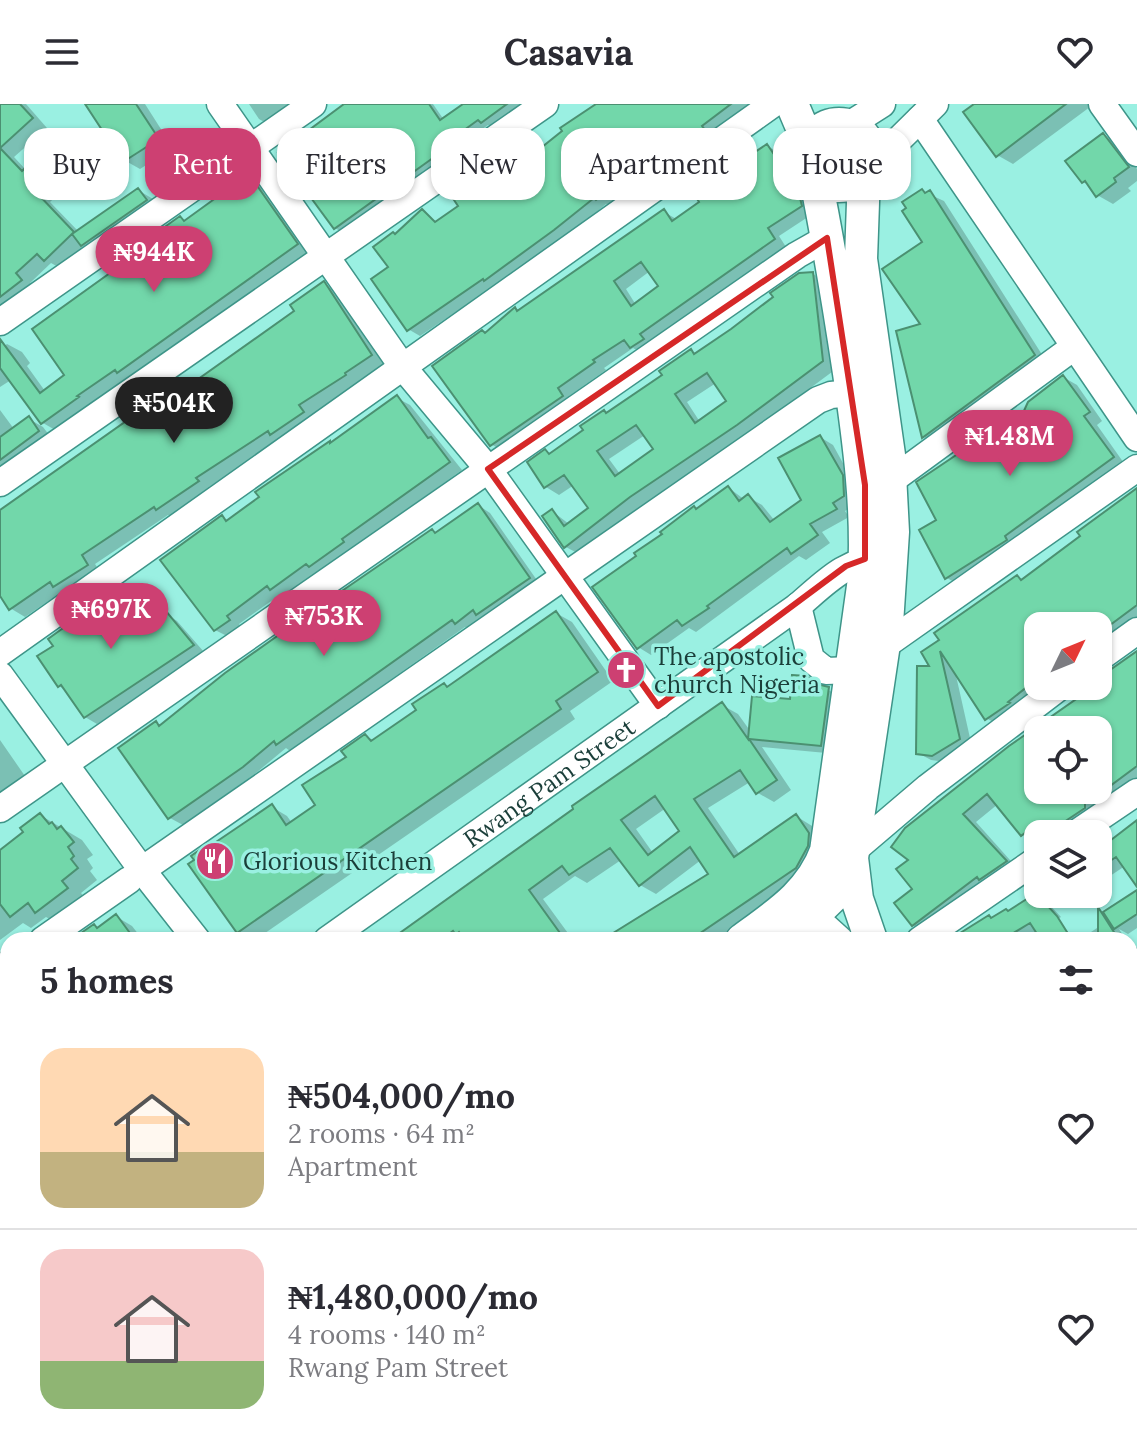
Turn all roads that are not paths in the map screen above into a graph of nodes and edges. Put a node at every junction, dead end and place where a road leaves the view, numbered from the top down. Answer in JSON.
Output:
{"nodes":[{"id":1,"x":220,"y":104,"type":"edge"},
{"id":2,"x":313,"y":104,"type":"edge"},
{"id":3,"x":545,"y":104,"type":"edge"},
{"id":4,"x":773,"y":104,"type":"edge"},
{"id":5,"x":792,"y":104,"type":"edge"},
{"id":6,"x":882,"y":104,"type":"edge"},
{"id":7,"x":1102,"y":104,"type":"edge"},
{"id":8,"x":927,"y":111,"type":"edge"},
{"id":9,"x":840,"y":117,"type":"edge"},
{"id":10,"x":237,"y":128,"type":"edge"},
{"id":11,"x":802,"y":128,"type":"edge"},
{"id":12,"x":822,"y":128,"type":"edge"},
{"id":13,"x":910,"y":128,"type":"edge"},
{"id":14,"x":261,"y":139,"type":"edge"},
{"id":15,"x":1137,"y":153,"type":"edge"},
{"id":16,"x":261,"y":163,"type":"edge"},
{"id":17,"x":174,"y":200,"type":"edge"},
{"id":18,"x":820,"y":200,"type":"edge"},
{"id":19,"x":863,"y":200,"type":"edge"},
{"id":20,"x":827,"y":238,"type":"junction"},
{"id":21,"x":325,"y":255,"type":"junction"},
{"id":22,"x":0,"y":322,"type":"edge"},
{"id":23,"x":1074,"y":347,"type":"junction"},
{"id":24,"x":402,"y":366,"type":"junction"},
{"id":25,"x":866,"y":392,"type":"junction"},
{"id":26,"x":1137,"y":438,"type":"edge"},
{"id":27,"x":1137,"y":468,"type":"edge"},
{"id":28,"x":488,"y":469,"type":"junction"},
{"id":29,"x":892,"y":480,"type":"junction"},
{"id":30,"x":0,"y":483,"type":"edge"},
{"id":31,"x":879,"y":559,"type":"junction"},
{"id":32,"x":566,"y":575,"type":"junction"},
{"id":33,"x":798,"y":606,"type":"junction"},
{"id":34,"x":1137,"y":631,"type":"edge"},
{"id":35,"x":884,"y":646,"type":"junction"},
{"id":36,"x":1112,"y":649,"type":"edge"},
{"id":37,"x":0,"y":653,"type":"edge"},
{"id":38,"x":852,"y":670,"type":"junction"},
{"id":39,"x":0,"y":675,"type":"edge"},
{"id":40,"x":1042,"y":700,"type":"edge"},
{"id":41,"x":0,"y":703,"type":"edge"},
{"id":42,"x":658,"y":706,"type":"junction"},
{"id":43,"x":58,"y":768,"type":"junction"},
{"id":44,"x":1137,"y":792,"type":"edge"},
{"id":45,"x":0,"y":809,"type":"edge"},
{"id":46,"x":1096,"y":820,"type":"edge"},
{"id":47,"x":1024,"y":869,"type":"edge"},
{"id":48,"x":136,"y":875,"type":"junction"},
{"id":49,"x":828,"y":876,"type":"junction"},
{"id":50,"x":54,"y":932,"type":"edge"},
{"id":51,"x":169,"y":932,"type":"edge"},
{"id":52,"x":189,"y":932,"type":"edge"},
{"id":53,"x":338,"y":932,"type":"edge"},
{"id":54,"x":753,"y":932,"type":"edge"},
{"id":55,"x":793,"y":932,"type":"edge"},
{"id":56,"x":838,"y":932,"type":"edge"},
{"id":57,"x":867,"y":932,"type":"edge"},
{"id":58,"x":932,"y":932,"type":"edge"}],
"edges":[{"from":1,"to":10,"type":"street"},
{"from":2,"to":14,"type":"street"},
{"from":3,"to":21,"type":"street"},
{"from":4,"to":24,"type":"street"},
{"from":5,"to":11,"type":"main road"},
{"from":6,"to":9,"type":"street"},
{"from":7,"to":15,"type":"street"},
{"from":8,"to":13,"type":"street"},
{"from":8,"to":23,"type":"street"},
{"from":9,"to":12,"type":"main road"},
{"from":16,"to":21,"type":"street"},
{"from":17,"to":22,"type":"street"},
{"from":18,"to":20,"type":"main road"},
{"from":19,"to":25,"type":"main road"},
{"from":20,"to":25,"type":"main road"},
{"from":20,"to":28,"type":"street"},
{"from":21,"to":24,"type":"street"},
{"from":21,"to":30,"type":"street"},
{"from":23,"to":26,"type":"street"},
{"from":23,"to":29,"type":"street"},
{"from":24,"to":28,"type":"street"},
{"from":24,"to":37,"type":"street"},
{"from":25,"to":29,"type":"main road"},
{"from":25,"to":31,"type":"main road"},
{"from":25,"to":32,"type":"street"},
{"from":27,"to":35,"type":"street"},
{"from":28,"to":32,"type":"street"},
{"from":28,"to":43,"type":"street"},
{"from":29,"to":31,"type":"main road"},
{"from":31,"to":33,"type":"street","name":"Rwang Pam Street"},
{"from":31,"to":35,"type":"main road"},
{"from":31,"to":38,"type":"main road"},
{"from":32,"to":42,"type":"street"},
{"from":32,"to":48,"type":"street"},
{"from":33,"to":38,"type":"street"},
{"from":33,"to":42,"type":"street","name":"Rwang Pam Street"},
{"from":34,"to":36,"type":"street"},
{"from":35,"to":49,"type":"main road"},
{"from":38,"to":49,"type":"main road"},
{"from":39,"to":43,"type":"street"},
{"from":40,"to":49,"type":"street"},
{"from":41,"to":43,"type":"street"},
{"from":42,"to":53,"type":"street","name":"Rwang Pam Street"},
{"from":43,"to":45,"type":"street"},
{"from":43,"to":48,"type":"street"},
{"from":44,"to":46,"type":"street"},
{"from":47,"to":58,"type":"street"},
{"from":48,"to":50,"type":"street"},
{"from":48,"to":51,"type":"street"},
{"from":48,"to":52,"type":"street"},
{"from":49,"to":54,"type":"main road"},
{"from":49,"to":55,"type":"main road"},
{"from":49,"to":56,"type":"street"},
{"from":49,"to":57,"type":"main road"}]}
